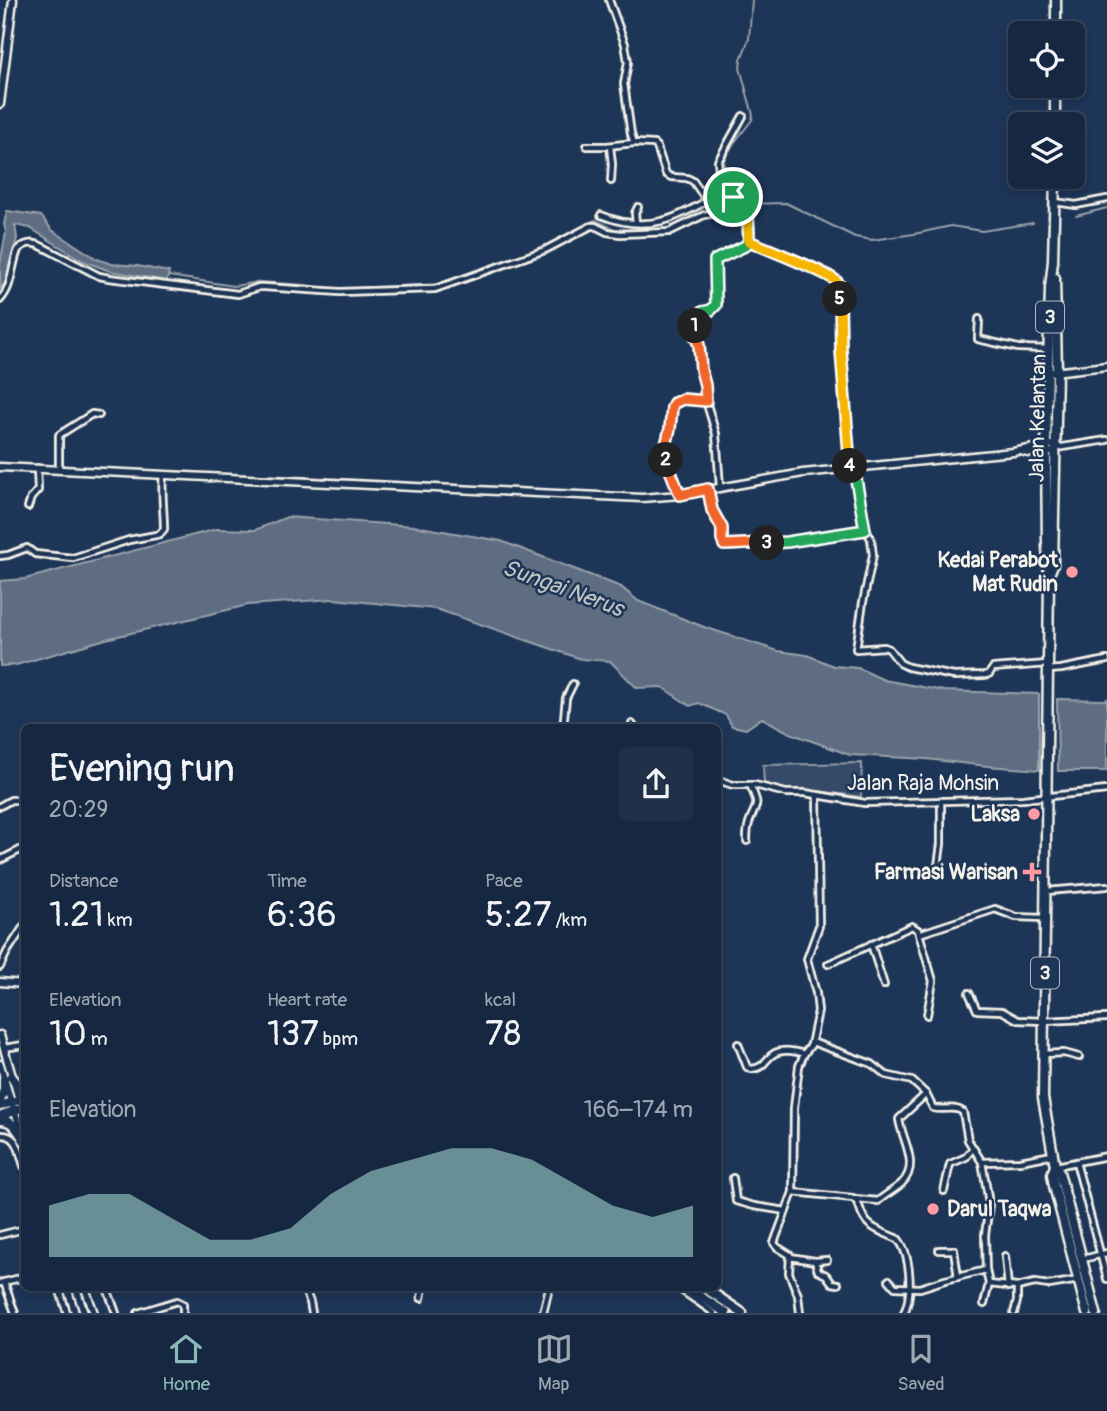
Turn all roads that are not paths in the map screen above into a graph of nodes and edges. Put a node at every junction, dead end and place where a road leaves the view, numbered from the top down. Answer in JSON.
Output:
{"nodes":[{"id":1,"x":13,"y":0,"type":"edge"},
{"id":2,"x":609,"y":0,"type":"edge"},
{"id":3,"x":1056,"y":0,"type":"edge"},
{"id":4,"x":1056,"y":21,"type":"edge"},
{"id":5,"x":0,"y":104,"type":"edge"},
{"id":6,"x":743,"y":116,"type":"dead end"},
{"id":7,"x":634,"y":143,"type":"junction"},
{"id":8,"x":586,"y":146,"type":"dead end"},
{"id":9,"x":610,"y":146,"type":"junction"},
{"id":10,"x":611,"y":181,"type":"dead end"},
{"id":11,"x":1055,"y":189,"type":"edge"},
{"id":12,"x":722,"y":198,"type":"junction"},
{"id":13,"x":1107,"y":199,"type":"edge"},
{"id":14,"x":708,"y":201,"type":"junction"},
{"id":15,"x":1055,"y":202,"type":"junction"},
{"id":16,"x":746,"y":206,"type":"junction"},
{"id":17,"x":638,"y":207,"type":"dead end"},
{"id":18,"x":601,"y":215,"type":"dead end"},
{"id":19,"x":636,"y":223,"type":"junction"},
{"id":20,"x":749,"y":241,"type":"junction"},
{"id":21,"x":1054,"y":261,"type":"junction"},
{"id":22,"x":0,"y":300,"type":"edge"},
{"id":23,"x":979,"y":319,"type":"dead end"},
{"id":24,"x":1049,"y":349,"type":"junction"},
{"id":25,"x":1107,"y":366,"type":"edge"},
{"id":26,"x":1053,"y":372,"type":"junction"},
{"id":27,"x":706,"y":401,"type":"junction"},
{"id":28,"x":99,"y":415,"type":"dead end"},
{"id":29,"x":1107,"y":440,"type":"edge"},
{"id":30,"x":1056,"y":448,"type":"junction"},
{"id":31,"x":1046,"y":449,"type":"junction"},
{"id":32,"x":0,"y":467,"type":"edge"},
{"id":33,"x":37,"y":468,"type":"junction"},
{"id":34,"x":852,"y":468,"type":"junction"},
{"id":35,"x":59,"y":469,"type":"junction"},
{"id":36,"x":163,"y":475,"type":"junction"},
{"id":37,"x":720,"y":487,"type":"junction"},
{"id":38,"x":708,"y":489,"type":"junction"},
{"id":39,"x":680,"y":495,"type":"junction"},
{"id":40,"x":28,"y":507,"type":"dead end"},
{"id":41,"x":865,"y":530,"type":"junction"},
{"id":42,"x":0,"y":555,"type":"edge"},
{"id":43,"x":1049,"y":575,"type":"junction"},
{"id":44,"x":1107,"y":660,"type":"edge"},
{"id":45,"x":1048,"y":667,"type":"junction"},
{"id":46,"x":573,"y":684,"type":"dead end"},
{"id":47,"x":563,"y":724,"type":"edge"},
{"id":48,"x":721,"y":781,"type":"edge"},
{"id":49,"x":750,"y":785,"type":"junction"},
{"id":50,"x":1107,"y":790,"type":"edge"},
{"id":51,"x":817,"y":795,"type":"junction"},
{"id":52,"x":1046,"y":796,"type":"junction"},
{"id":53,"x":21,"y":800,"type":"edge"},
{"id":54,"x":941,"y":801,"type":"junction"},
{"id":55,"x":0,"y":806,"type":"edge"},
{"id":56,"x":747,"y":841,"type":"dead end"},
{"id":57,"x":21,"y":850,"type":"edge"},
{"id":58,"x":0,"y":860,"type":"edge"},
{"id":59,"x":938,"y":866,"type":"dead end"},
{"id":60,"x":1107,"y":886,"type":"edge"},
{"id":61,"x":1046,"y":891,"type":"junction"},
{"id":62,"x":1045,"y":918,"type":"junction"},
{"id":63,"x":21,"y":931,"type":"edge"},
{"id":64,"x":919,"y":934,"type":"junction"},
{"id":65,"x":871,"y":944,"type":"junction"},
{"id":66,"x":828,"y":964,"type":"dead end"},
{"id":67,"x":0,"y":967,"type":"edge"},
{"id":68,"x":2,"y":984,"type":"edge"},
{"id":69,"x":21,"y":984,"type":"edge"},
{"id":70,"x":884,"y":985,"type":"dead end"},
{"id":71,"x":969,"y":993,"type":"dead end"},
{"id":72,"x":927,"y":1015,"type":"dead end"},
{"id":73,"x":1107,"y":1018,"type":"edge"},
{"id":74,"x":1044,"y":1021,"type":"junction"},
{"id":75,"x":0,"y":1035,"type":"edge"},
{"id":76,"x":812,"y":1042,"type":"junction"},
{"id":77,"x":738,"y":1044,"type":"dead end"},
{"id":78,"x":21,"y":1045,"type":"edge"},
{"id":79,"x":3,"y":1048,"type":"junction"},
{"id":80,"x":804,"y":1054,"type":"junction"},
{"id":81,"x":1043,"y":1054,"type":"junction"},
{"id":82,"x":1079,"y":1056,"type":"dead end"},
{"id":83,"x":0,"y":1065,"type":"edge"},
{"id":84,"x":7,"y":1078,"type":"junction"},
{"id":85,"x":21,"y":1088,"type":"edge"},
{"id":86,"x":926,"y":1094,"type":"junction"},
{"id":87,"x":0,"y":1100,"type":"edge"},
{"id":88,"x":0,"y":1106,"type":"edge"},
{"id":89,"x":20,"y":1106,"type":"edge"},
{"id":90,"x":0,"y":1118,"type":"edge"},
{"id":91,"x":0,"y":1135,"type":"edge"},
{"id":92,"x":21,"y":1136,"type":"edge"},
{"id":93,"x":973,"y":1149,"type":"junction"},
{"id":94,"x":1052,"y":1155,"type":"junction"},
{"id":95,"x":1107,"y":1156,"type":"edge"},
{"id":96,"x":21,"y":1158,"type":"edge"},
{"id":97,"x":982,"y":1162,"type":"junction"},
{"id":98,"x":1076,"y":1162,"type":"junction"},
{"id":99,"x":1055,"y":1166,"type":"junction"},
{"id":100,"x":733,"y":1178,"type":"dead end"},
{"id":101,"x":944,"y":1191,"type":"dead end"},
{"id":102,"x":793,"y":1192,"type":"junction"},
{"id":103,"x":853,"y":1198,"type":"junction"},
{"id":104,"x":786,"y":1211,"type":"junction"},
{"id":105,"x":21,"y":1230,"type":"edge"},
{"id":106,"x":0,"y":1234,"type":"edge"},
{"id":107,"x":939,"y":1250,"type":"dead end"},
{"id":108,"x":1107,"y":1253,"type":"edge"},
{"id":109,"x":1100,"y":1255,"type":"junction"},
{"id":110,"x":1005,"y":1256,"type":"dead end"},
{"id":111,"x":790,"y":1257,"type":"junction"},
{"id":112,"x":827,"y":1260,"type":"dead end"},
{"id":113,"x":1082,"y":1260,"type":"junction"},
{"id":114,"x":815,"y":1261,"type":"junction"},
{"id":115,"x":986,"y":1269,"type":"junction"},
{"id":116,"x":958,"y":1277,"type":"junction"},
{"id":117,"x":21,"y":1278,"type":"edge"},
{"id":118,"x":1107,"y":1279,"type":"edge"},
{"id":119,"x":889,"y":1280,"type":"dead end"},
{"id":120,"x":1079,"y":1280,"type":"junction"},
{"id":121,"x":2,"y":1282,"type":"edge"},
{"id":122,"x":838,"y":1284,"type":"dead end"},
{"id":123,"x":989,"y":1284,"type":"junction"},
{"id":124,"x":910,"y":1287,"type":"junction"},
{"id":125,"x":1009,"y":1287,"type":"junction"},
{"id":126,"x":1017,"y":1287,"type":"junction"},
{"id":127,"x":60,"y":1291,"type":"edge"},
{"id":128,"x":77,"y":1291,"type":"edge"},
{"id":129,"x":86,"y":1291,"type":"edge"},
{"id":130,"x":108,"y":1291,"type":"edge"},
{"id":131,"x":305,"y":1291,"type":"edge"},
{"id":132,"x":422,"y":1291,"type":"edge"},
{"id":133,"x":548,"y":1291,"type":"edge"},
{"id":134,"x":682,"y":1291,"type":"edge"},
{"id":135,"x":692,"y":1291,"type":"edge"},
{"id":136,"x":709,"y":1291,"type":"edge"},
{"id":137,"x":421,"y":1298,"type":"dead end"},
{"id":138,"x":984,"y":1304,"type":"dead end"},
{"id":139,"x":15,"y":1313,"type":"edge"},
{"id":140,"x":67,"y":1313,"type":"edge"},
{"id":141,"x":84,"y":1313,"type":"edge"},
{"id":142,"x":94,"y":1313,"type":"edge"},
{"id":143,"x":116,"y":1313,"type":"edge"},
{"id":144,"x":138,"y":1313,"type":"edge"},
{"id":145,"x":183,"y":1313,"type":"edge"},
{"id":146,"x":312,"y":1313,"type":"edge"},
{"id":147,"x":543,"y":1313,"type":"edge"},
{"id":148,"x":714,"y":1313,"type":"edge"},
{"id":149,"x":726,"y":1313,"type":"edge"},
{"id":150,"x":742,"y":1313,"type":"edge"},
{"id":151,"x":800,"y":1313,"type":"edge"},
{"id":152,"x":904,"y":1313,"type":"edge"},
{"id":153,"x":1014,"y":1313,"type":"edge"},
{"id":154,"x":1087,"y":1313,"type":"edge"},
{"id":155,"x":1096,"y":1313,"type":"edge"}],
"edges":[{"from":1,"to":5,"type":"street"},
{"from":2,"to":7,"type":"street"},
{"from":3,"to":4,"type":"highway"},
{"from":6,"to":12,"type":"street"},
{"from":7,"to":9,"type":"street"},
{"from":7,"to":14,"type":"street"},
{"from":8,"to":9,"type":"street"},
{"from":9,"to":10,"type":"street"},
{"from":11,"to":15,"type":"highway","name":"Jalan Kelantan","number":"3"},
{"from":12,"to":14,"type":"street"},
{"from":12,"to":16,"type":"street"},
{"from":13,"to":15,"type":"street"},
{"from":14,"to":19,"type":"street"},
{"from":15,"to":21,"type":"highway","name":"Jalan Kelantan","number":"3"},
{"from":16,"to":20,"type":"street"},
{"from":16,"to":22,"type":"street"},
{"from":17,"to":19,"type":"street"},
{"from":18,"to":19,"type":"street"},
{"from":20,"to":27,"type":"street"},
{"from":20,"to":34,"type":"street"},
{"from":21,"to":24,"type":"highway","name":"Jalan Kelantan","number":"3"},
{"from":21,"to":26,"type":"highway","name":"Jalan Kelantan","number":"3"},
{"from":23,"to":24,"type":"street"},
{"from":24,"to":26,"type":"highway","name":"Jalan Kelantan","number":"3"},
{"from":25,"to":26,"type":"street"},
{"from":26,"to":30,"type":"highway","name":"Jalan Kelantan","number":"3"},
{"from":26,"to":31,"type":"highway","name":"Jalan Kelantan","number":"3"},
{"from":27,"to":37,"type":"street"},
{"from":27,"to":39,"type":"street"},
{"from":28,"to":35,"type":"street"},
{"from":29,"to":30,"type":"street"},
{"from":30,"to":31,"type":"street"},
{"from":30,"to":43,"type":"highway","name":"Jalan Kelantan","number":"3"},
{"from":31,"to":34,"type":"street"},
{"from":31,"to":43,"type":"highway","name":"Jalan Kelantan","number":"3"},
{"from":32,"to":33,"type":"street"},
{"from":33,"to":35,"type":"street"},
{"from":33,"to":40,"type":"street"},
{"from":34,"to":37,"type":"street"},
{"from":34,"to":41,"type":"street"},
{"from":35,"to":36,"type":"street"},
{"from":36,"to":39,"type":"street"},
{"from":36,"to":42,"type":"street"},
{"from":37,"to":38,"type":"street"},
{"from":38,"to":39,"type":"street"},
{"from":38,"to":41,"type":"street"},
{"from":41,"to":45,"type":"street"},
{"from":43,"to":45,"type":"highway","name":"Jalan Kelantan","number":"3"},
{"from":44,"to":45,"type":"street"},
{"from":45,"to":52,"type":"highway","name":"Jalan Kelantan","number":"3"},
{"from":46,"to":47,"type":"street"},
{"from":48,"to":49,"type":"street","name":"Jalan Raja Mohsin"},
{"from":49,"to":51,"type":"street","name":"Jalan Raja Mohsin"},
{"from":49,"to":56,"type":"street"},
{"from":50,"to":52,"type":"street","name":"Jalan Raja Mohsin"},
{"from":51,"to":54,"type":"street","name":"Jalan Raja Mohsin"},
{"from":51,"to":76,"type":"street"},
{"from":52,"to":54,"type":"street","name":"Jalan Raja Mohsin"},
{"from":52,"to":61,"type":"highway","number":"3"},
{"from":53,"to":55,"type":"street"},
{"from":54,"to":59,"type":"street"},
{"from":57,"to":58,"type":"street"},
{"from":60,"to":61,"type":"street"},
{"from":61,"to":62,"type":"highway","number":"3"},
{"from":62,"to":64,"type":"street"},
{"from":62,"to":74,"type":"highway","number":"3"},
{"from":63,"to":67,"type":"street"},
{"from":64,"to":65,"type":"street"},
{"from":64,"to":72,"type":"street"},
{"from":65,"to":66,"type":"street"},
{"from":65,"to":70,"type":"street"},
{"from":68,"to":69,"type":"street"},
{"from":71,"to":74,"type":"street"},
{"from":73,"to":74,"type":"street"},
{"from":74,"to":81,"type":"highway","number":"3"},
{"from":75,"to":79,"type":"street"},
{"from":76,"to":80,"type":"street"},
{"from":76,"to":86,"type":"street"},
{"from":77,"to":80,"type":"street"},
{"from":78,"to":79,"type":"street"},
{"from":79,"to":84,"type":"street"},
{"from":80,"to":102,"type":"street"},
{"from":81,"to":82,"type":"street"},
{"from":81,"to":94,"type":"highway","number":"3"},
{"from":83,"to":84,"type":"street"},
{"from":84,"to":85,"type":"highway"},
{"from":84,"to":87,"type":"highway"},
{"from":84,"to":89,"type":"street"},
{"from":86,"to":93,"type":"street"},
{"from":86,"to":103,"type":"street"},
{"from":88,"to":89,"type":"highway"},
{"from":89,"to":90,"type":"highway"},
{"from":90,"to":92,"type":"highway"},
{"from":91,"to":96,"type":"street"},
{"from":93,"to":97,"type":"street"},
{"from":93,"to":101,"type":"street"},
{"from":94,"to":97,"type":"street"},
{"from":94,"to":99,"type":"highway","number":"3"},
{"from":95,"to":98,"type":"street"},
{"from":97,"to":115,"type":"street"},
{"from":98,"to":99,"type":"street"},
{"from":98,"to":109,"type":"street"},
{"from":99,"to":113,"type":"highway","number":"3"},
{"from":99,"to":120,"type":"highway","number":"3"},
{"from":100,"to":104,"type":"street"},
{"from":102,"to":103,"type":"street"},
{"from":102,"to":104,"type":"street"},
{"from":103,"to":124,"type":"street"},
{"from":104,"to":111,"type":"street"},
{"from":105,"to":106,"type":"street"},
{"from":107,"to":116,"type":"street"},
{"from":108,"to":109,"type":"street"},
{"from":109,"to":113,"type":"street"},
{"from":109,"to":118,"type":"street"},
{"from":110,"to":125,"type":"street"},
{"from":111,"to":114,"type":"street"},
{"from":111,"to":151,"type":"street"},
{"from":112,"to":114,"type":"street"},
{"from":113,"to":155,"type":"highway","number":"3"},
{"from":114,"to":122,"type":"street"},
{"from":115,"to":116,"type":"street"},
{"from":115,"to":123,"type":"street"},
{"from":116,"to":124,"type":"street"},
{"from":117,"to":121,"type":"street"},
{"from":119,"to":124,"type":"street"},
{"from":120,"to":126,"type":"street"},
{"from":120,"to":154,"type":"highway","number":"3"},
{"from":121,"to":139,"type":"street"},
{"from":123,"to":125,"type":"street"},
{"from":123,"to":138,"type":"street"},
{"from":124,"to":152,"type":"street"},
{"from":125,"to":126,"type":"street"},
{"from":126,"to":153,"type":"street"},
{"from":127,"to":140,"type":"street"},
{"from":128,"to":141,"type":"street"},
{"from":129,"to":142,"type":"street"},
{"from":130,"to":143,"type":"street"},
{"from":131,"to":146,"type":"street"},
{"from":132,"to":137,"type":"street"},
{"from":133,"to":147,"type":"street"},
{"from":134,"to":148,"type":"street"},
{"from":135,"to":149,"type":"highway"},
{"from":136,"to":150,"type":"highway"},
{"from":144,"to":145,"type":"street"}]}
